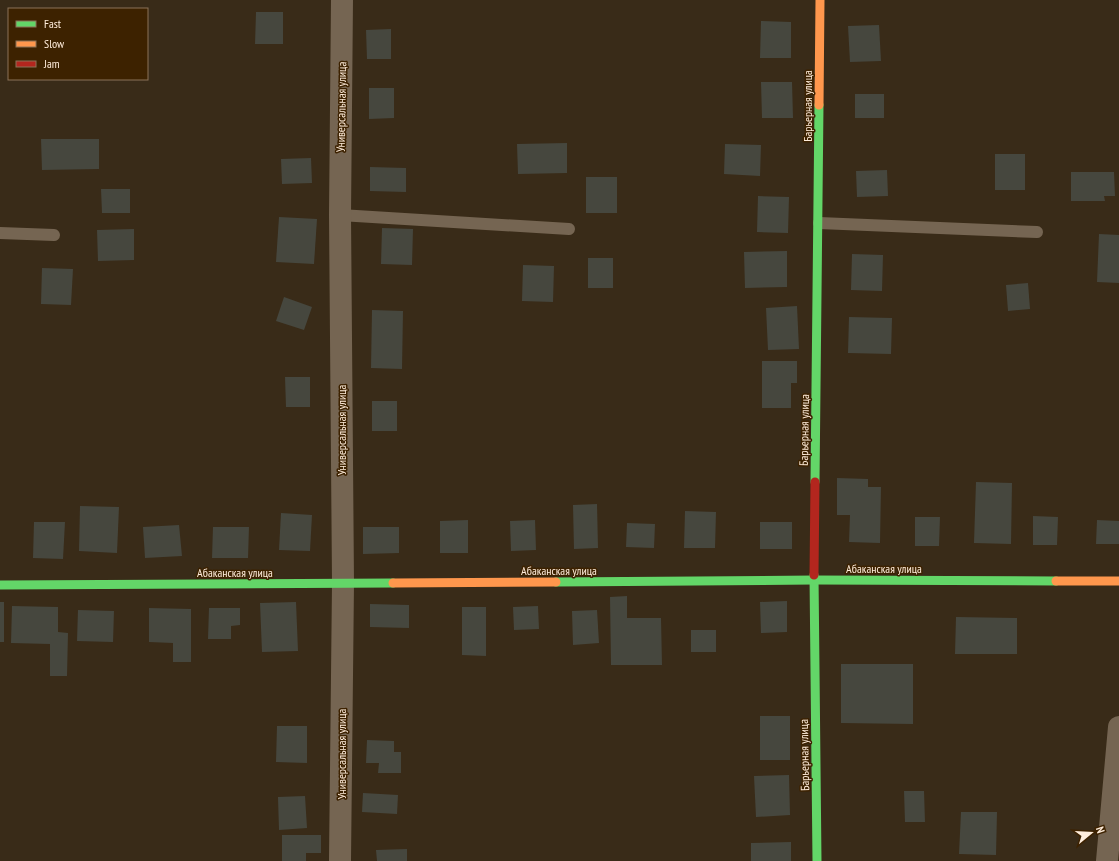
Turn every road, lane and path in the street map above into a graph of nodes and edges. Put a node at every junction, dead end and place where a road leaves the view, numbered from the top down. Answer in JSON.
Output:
{"nodes":[{"id":1,"x":342,"y":0,"type":"edge"},
{"id":2,"x":820,"y":0,"type":"edge"},
{"id":3,"x":340,"y":215,"type":"junction"},
{"id":4,"x":819,"y":223,"type":"junction"},
{"id":5,"x":569,"y":229,"type":"dead end"},
{"id":6,"x":1037,"y":232,"type":"dead end"},
{"id":7,"x":0,"y":233,"type":"edge"},
{"id":8,"x":54,"y":235,"type":"dead end"},
{"id":9,"x":814,"y":580,"type":"junction"},
{"id":10,"x":1119,"y":581,"type":"edge"},
{"id":11,"x":343,"y":584,"type":"junction"},
{"id":12,"x":0,"y":585,"type":"edge"},
{"id":13,"x":1119,"y":727,"type":"edge"},
{"id":14,"x":340,"y":861,"type":"edge"},
{"id":15,"x":817,"y":861,"type":"edge"},
{"id":16,"x":1107,"y":861,"type":"edge"}],
"edges":[{"from":1,"to":3,"type":"street","name":"Универсальная улица"},
{"from":2,"to":4,"type":"street","name":"Барьерная улица"},
{"from":3,"to":5,"type":"lane"},
{"from":3,"to":11,"type":"street","name":"Универсальная улица"},
{"from":4,"to":6,"type":"lane"},
{"from":4,"to":9,"type":"street","name":"Барьерная улица"},
{"from":7,"to":8,"type":"lane"},
{"from":9,"to":10,"type":"street","name":"Абаканская улица"},
{"from":9,"to":11,"type":"street","name":"Абаканская улица"},
{"from":9,"to":15,"type":"street","name":"Барьерная улица"},
{"from":11,"to":12,"type":"street","name":"Абаканская улица"},
{"from":11,"to":14,"type":"street","name":"Универсальная улица"},
{"from":13,"to":16,"type":"street"}]}
